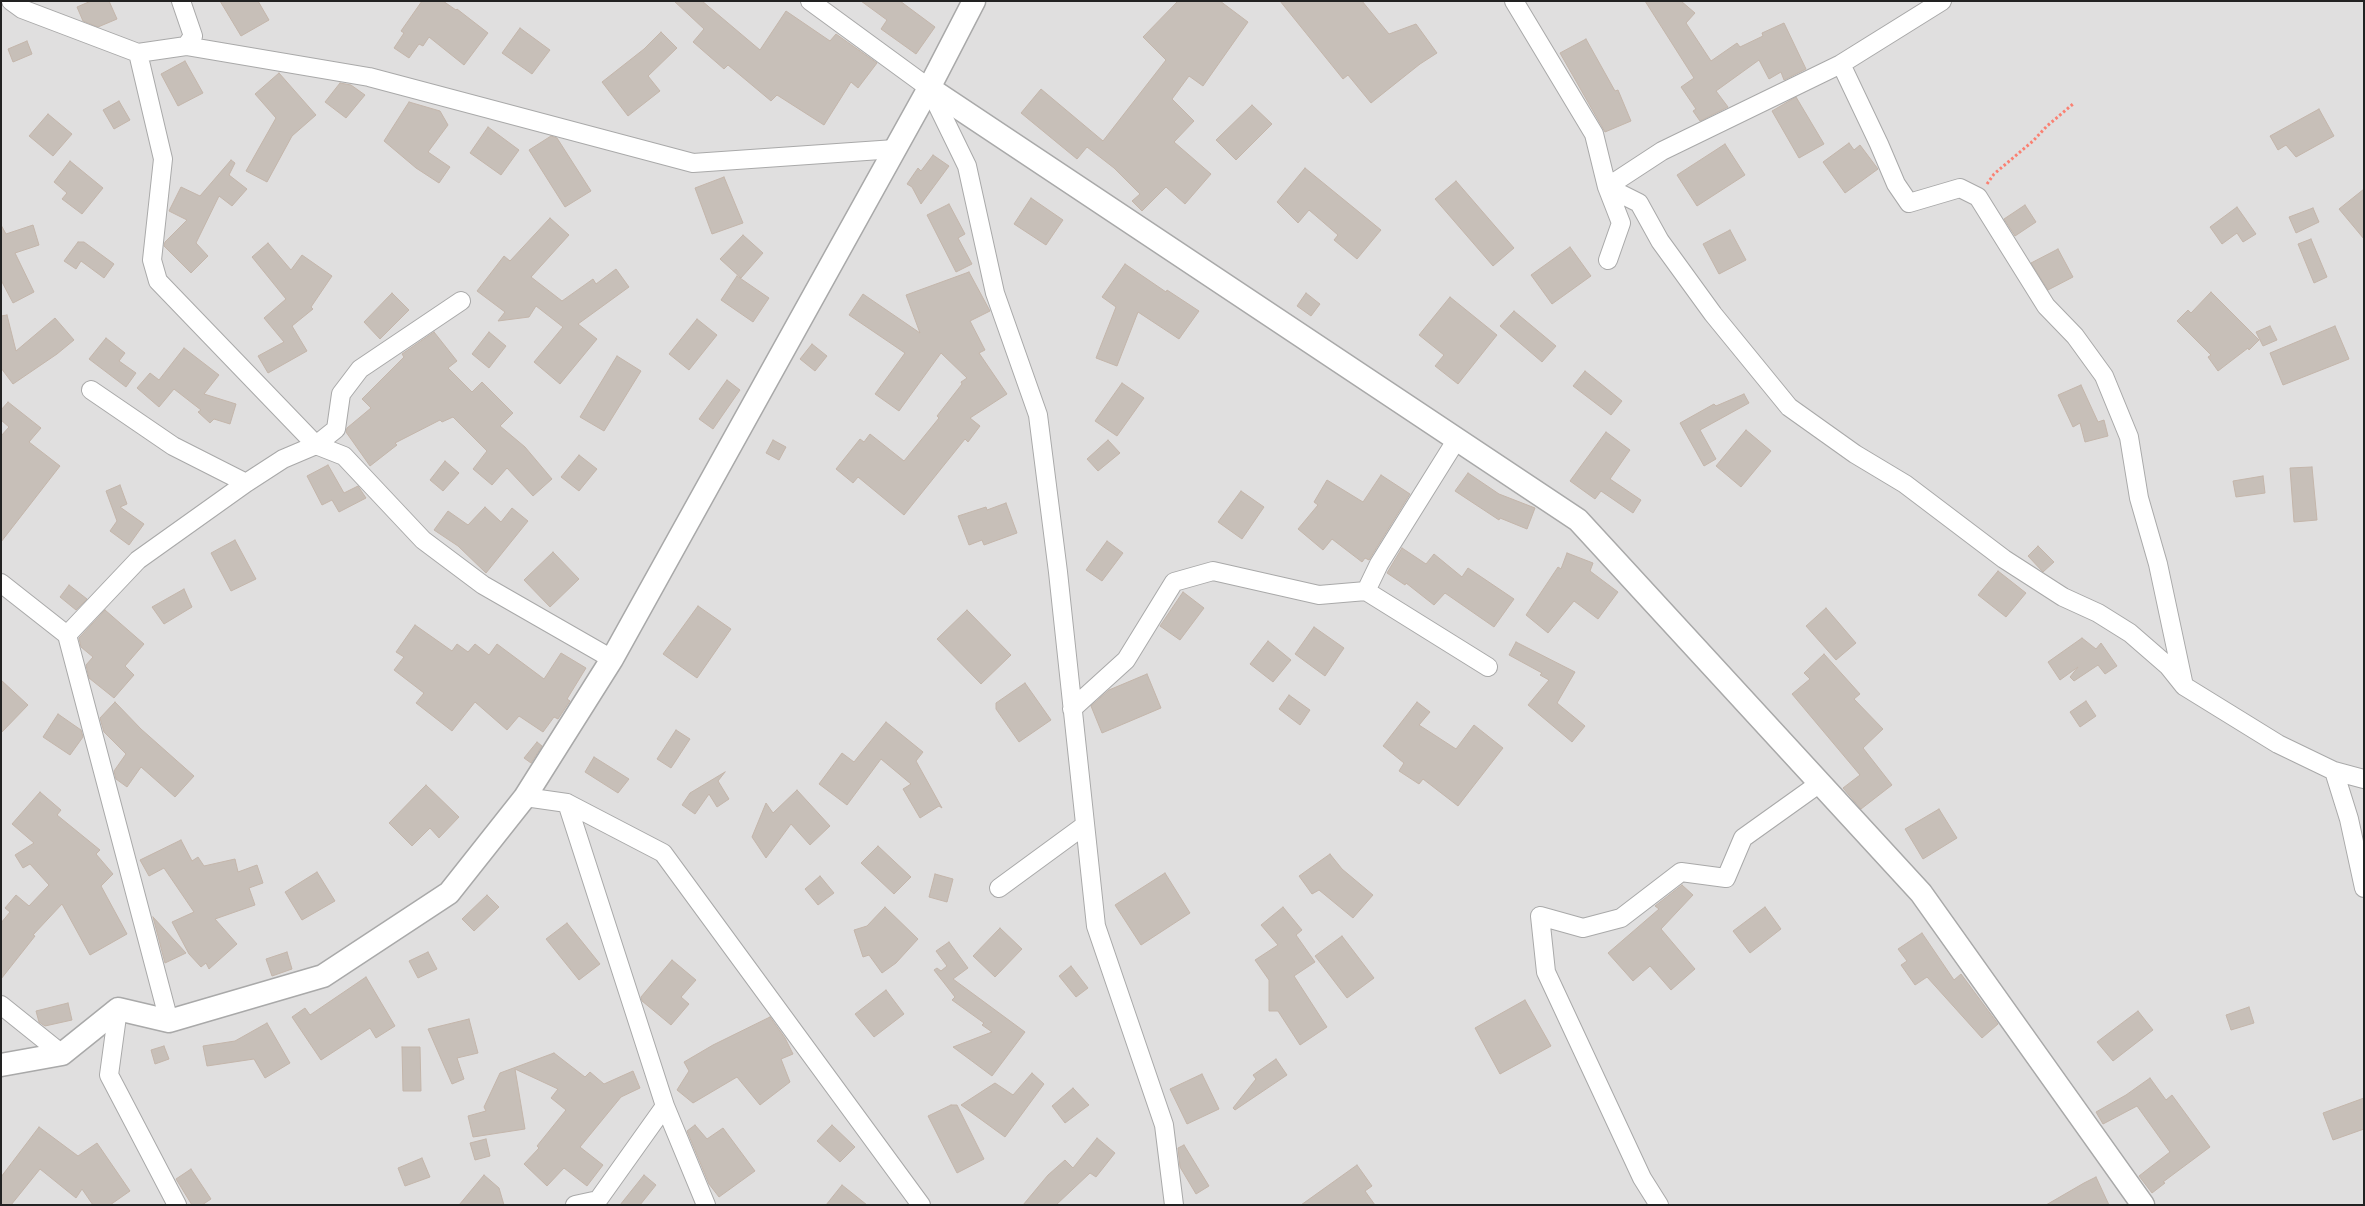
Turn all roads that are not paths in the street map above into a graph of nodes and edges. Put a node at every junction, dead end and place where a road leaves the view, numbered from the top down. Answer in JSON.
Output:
{"nodes":[{"id":1,"x":11,"y":1,"type":"edge"},
{"id":2,"x":181,"y":1,"type":"edge"},
{"id":3,"x":810,"y":1,"type":"edge"},
{"id":4,"x":974,"y":1,"type":"edge"},
{"id":5,"x":1514,"y":1,"type":"edge"},
{"id":6,"x":1942,"y":1,"type":"edge"},
{"id":7,"x":186,"y":46,"type":"junction"},
{"id":8,"x":138,"y":53,"type":"junction"},
{"id":9,"x":1840,"y":64,"type":"junction"},
{"id":10,"x":929,"y":88,"type":"junction"},
{"id":11,"x":896,"y":149,"type":"junction"},
{"id":12,"x":1607,"y":187,"type":"junction"},
{"id":13,"x":1608,"y":260,"type":"dead end"},
{"id":14,"x":461,"y":300,"type":"dead end"},
{"id":15,"x":90,"y":390,"type":"dead end"},
{"id":16,"x":1458,"y":439,"type":"junction"},
{"id":17,"x":316,"y":445,"type":"junction"},
{"id":18,"x":246,"y":482,"type":"junction"},
{"id":19,"x":1,"y":583,"type":"edge"},
{"id":20,"x":1366,"y":591,"type":"junction"},
{"id":21,"x":67,"y":635,"type":"junction"},
{"id":22,"x":612,"y":659,"type":"junction"},
{"id":23,"x":1488,"y":667,"type":"dead end"},
{"id":24,"x":2184,"y":686,"type":"junction"},
{"id":25,"x":1072,"y":709,"type":"junction"},
{"id":26,"x":2334,"y":770,"type":"junction"},
{"id":27,"x":2364,"y":779,"type":"edge"},
{"id":28,"x":1820,"y":783,"type":"junction"},
{"id":29,"x":525,"y":797,"type":"junction"},
{"id":30,"x":566,"y":803,"type":"junction"},
{"id":31,"x":1084,"y":825,"type":"junction"},
{"id":32,"x":999,"y":888,"type":"dead end"},
{"id":33,"x":2364,"y":888,"type":"edge"},
{"id":34,"x":1,"y":1004,"type":"edge"},
{"id":35,"x":118,"y":1009,"type":"junction"},
{"id":36,"x":169,"y":1021,"type":"junction"},
{"id":37,"x":62,"y":1054,"type":"junction"},
{"id":38,"x":1,"y":1065,"type":"edge"},
{"id":39,"x":665,"y":1106,"type":"junction"},
{"id":40,"x":177,"y":1205,"type":"edge"},
{"id":41,"x":575,"y":1205,"type":"edge"},
{"id":42,"x":706,"y":1205,"type":"edge"},
{"id":43,"x":921,"y":1205,"type":"edge"},
{"id":44,"x":1174,"y":1205,"type":"edge"},
{"id":45,"x":1660,"y":1205,"type":"edge"},
{"id":46,"x":2143,"y":1205,"type":"edge"}],
"edges":[{"from":1,"to":8,"type":"street"},
{"from":2,"to":7,"type":"street"},
{"from":3,"to":10,"type":"street"},
{"from":4,"to":10,"type":"street"},
{"from":5,"to":12,"type":"street"},
{"from":6,"to":9,"type":"street"},
{"from":7,"to":8,"type":"street"},
{"from":7,"to":11,"type":"street"},
{"from":8,"to":17,"type":"street"},
{"from":9,"to":12,"type":"street"},
{"from":9,"to":24,"type":"street"},
{"from":10,"to":11,"type":"street"},
{"from":10,"to":16,"type":"street"},
{"from":10,"to":25,"type":"street"},
{"from":11,"to":22,"type":"street"},
{"from":12,"to":13,"type":"street"},
{"from":12,"to":24,"type":"street"},
{"from":14,"to":17,"type":"street"},
{"from":15,"to":18,"type":"street"},
{"from":16,"to":20,"type":"street"},
{"from":16,"to":28,"type":"street"},
{"from":17,"to":18,"type":"street"},
{"from":17,"to":22,"type":"street"},
{"from":18,"to":21,"type":"street"},
{"from":19,"to":21,"type":"street"},
{"from":20,"to":23,"type":"street"},
{"from":20,"to":25,"type":"street"},
{"from":21,"to":36,"type":"street"},
{"from":22,"to":29,"type":"street"},
{"from":24,"to":26,"type":"street"},
{"from":25,"to":31,"type":"street"},
{"from":26,"to":27,"type":"street"},
{"from":26,"to":33,"type":"street"},
{"from":28,"to":45,"type":"street"},
{"from":28,"to":46,"type":"street"},
{"from":29,"to":30,"type":"street"},
{"from":29,"to":36,"type":"street"},
{"from":30,"to":39,"type":"street"},
{"from":30,"to":43,"type":"street"},
{"from":31,"to":32,"type":"street"},
{"from":31,"to":44,"type":"street"},
{"from":34,"to":37,"type":"street"},
{"from":35,"to":36,"type":"street"},
{"from":35,"to":37,"type":"street"},
{"from":35,"to":40,"type":"street"},
{"from":37,"to":38,"type":"street"},
{"from":39,"to":41,"type":"street"},
{"from":39,"to":42,"type":"street"}]}
